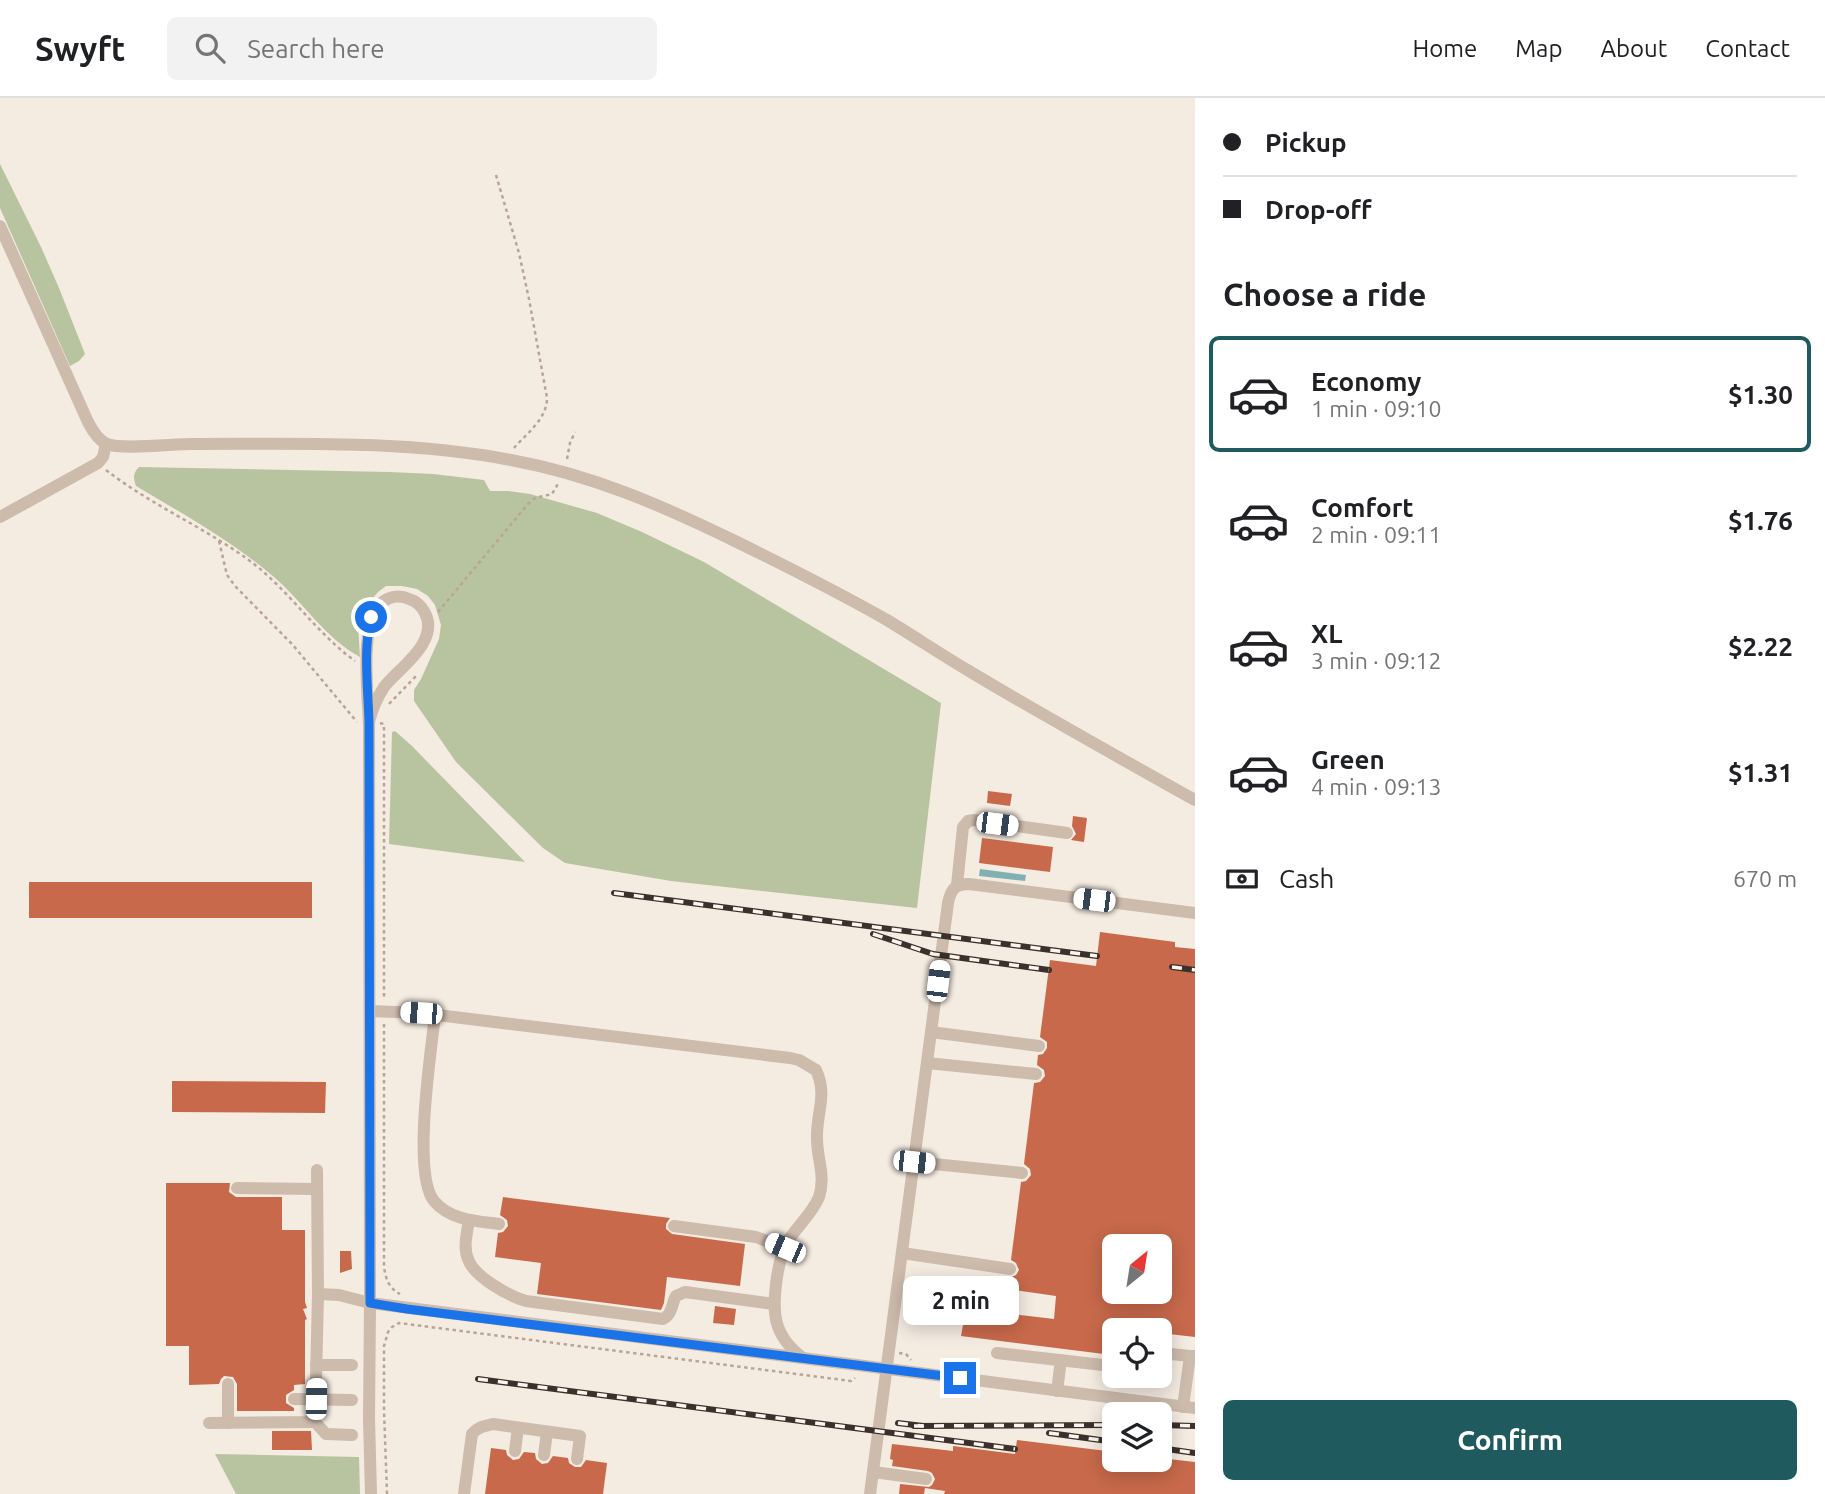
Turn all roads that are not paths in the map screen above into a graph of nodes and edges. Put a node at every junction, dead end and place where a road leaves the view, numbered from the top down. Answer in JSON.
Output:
{"nodes":[{"id":1,"x":0,"y":226,"type":"edge"},
{"id":2,"x":106,"y":444,"type":"junction"},
{"id":3,"x":0,"y":517,"type":"edge"},
{"id":4,"x":369,"y":726,"type":"junction"},
{"id":5,"x":1195,"y":800,"type":"edge"},
{"id":6,"x":1068,"y":833,"type":"dead end"},
{"id":7,"x":957,"y":885,"type":"junction"},
{"id":8,"x":1195,"y":914,"type":"edge"},
{"id":9,"x":370,"y":1011,"type":"junction"},
{"id":10,"x":435,"y":1015,"type":"junction"},
{"id":11,"x":931,"y":1032,"type":"junction"},
{"id":12,"x":1039,"y":1045,"type":"dead end"},
{"id":13,"x":927,"y":1063,"type":"junction"},
{"id":14,"x":1035,"y":1074,"type":"dead end"},
{"id":15,"x":914,"y":1162,"type":"junction"},
{"id":16,"x":317,"y":1170,"type":"dead end"},
{"id":17,"x":1022,"y":1173,"type":"dead end"},
{"id":18,"x":237,"y":1188,"type":"dead end"},
{"id":19,"x":317,"y":1189,"type":"junction"},
{"id":20,"x":469,"y":1220,"type":"junction"},
{"id":21,"x":499,"y":1224,"type":"dead end"},
{"id":22,"x":674,"y":1226,"type":"dead end"},
{"id":23,"x":785,"y":1248,"type":"junction"},
{"id":24,"x":902,"y":1253,"type":"junction"},
{"id":25,"x":1010,"y":1269,"type":"dead end"},
{"id":26,"x":318,"y":1294,"type":"junction"},
{"id":27,"x":370,"y":1303,"type":"junction"},
{"id":28,"x":774,"y":1304,"type":"junction"},
{"id":29,"x":997,"y":1353,"type":"dead end"},
{"id":30,"x":1172,"y":1354,"type":"edge"},
{"id":31,"x":1192,"y":1356,"type":"edge"},
{"id":32,"x":803,"y":1358,"type":"junction"},
{"id":33,"x":1061,"y":1360,"type":"junction"},
{"id":34,"x":316,"y":1365,"type":"junction"},
{"id":35,"x":352,"y":1365,"type":"dead end"},
{"id":36,"x":1102,"y":1365,"type":"edge"},
{"id":37,"x":887,"y":1369,"type":"junction"},
{"id":38,"x":228,"y":1384,"type":"dead end"},
{"id":39,"x":1057,"y":1391,"type":"junction"},
{"id":40,"x":294,"y":1399,"type":"dead end"},
{"id":41,"x":316,"y":1399,"type":"junction"},
{"id":42,"x":352,"y":1400,"type":"dead end"},
{"id":43,"x":1128,"y":1400,"type":"joint"},
{"id":44,"x":1189,"y":1408,"type":"edge"},
{"id":45,"x":315,"y":1422,"type":"junction"},
{"id":46,"x":209,"y":1423,"type":"dead end"},
{"id":47,"x":228,"y":1423,"type":"junction"},
{"id":48,"x":518,"y":1428,"type":"junction"},
{"id":49,"x":547,"y":1432,"type":"junction"},
{"id":50,"x":352,"y":1435,"type":"dead end"},
{"id":51,"x":515,"y":1451,"type":"dead end"},
{"id":52,"x":544,"y":1455,"type":"dead end"},
{"id":53,"x":577,"y":1459,"type":"dead end"},
{"id":54,"x":873,"y":1472,"type":"junction"},
{"id":55,"x":926,"y":1479,"type":"dead end"},
{"id":56,"x":371,"y":1494,"type":"edge"},
{"id":57,"x":464,"y":1494,"type":"edge"},
{"id":58,"x":870,"y":1494,"type":"edge"}],
"edges":[{"from":1,"to":2,"type":"street"},
{"from":2,"to":3,"type":"street"},
{"from":2,"to":5,"type":"street"},
{"from":4,"to":4,"type":"street"},
{"from":4,"to":9,"type":"street"},
{"from":6,"to":7,"type":"street"},
{"from":7,"to":8,"type":"street"},
{"from":7,"to":11,"type":"street"},
{"from":9,"to":10,"type":"street"},
{"from":9,"to":27,"type":"street"},
{"from":10,"to":20,"type":"street"},
{"from":10,"to":23,"type":"street"},
{"from":11,"to":12,"type":"street"},
{"from":11,"to":13,"type":"street"},
{"from":13,"to":14,"type":"street"},
{"from":13,"to":15,"type":"street"},
{"from":15,"to":17,"type":"street"},
{"from":15,"to":24,"type":"street"},
{"from":16,"to":19,"type":"street"},
{"from":18,"to":19,"type":"street"},
{"from":19,"to":26,"type":"street"},
{"from":20,"to":21,"type":"street"},
{"from":20,"to":28,"type":"street"},
{"from":22,"to":23,"type":"street"},
{"from":23,"to":28,"type":"street"},
{"from":24,"to":25,"type":"street"},
{"from":24,"to":37,"type":"street"},
{"from":26,"to":27,"type":"street"},
{"from":26,"to":34,"type":"street"},
{"from":27,"to":32,"type":"street"},
{"from":27,"to":56,"type":"street"},
{"from":28,"to":32,"type":"street"},
{"from":29,"to":33,"type":"street"},
{"from":30,"to":31,"type":"street"},
{"from":31,"to":44,"type":"street"},
{"from":32,"to":37,"type":"street"},
{"from":33,"to":36,"type":"street"},
{"from":33,"to":39,"type":"street"},
{"from":34,"to":35,"type":"street"},
{"from":34,"to":41,"type":"street"},
{"from":37,"to":39,"type":"street"},
{"from":37,"to":54,"type":"street"},
{"from":38,"to":47,"type":"street"},
{"from":39,"to":43,"type":"street"},
{"from":40,"to":41,"type":"street"},
{"from":41,"to":42,"type":"street"},
{"from":41,"to":45,"type":"street"},
{"from":43,"to":44,"type":"street"},
{"from":45,"to":47,"type":"street"},
{"from":45,"to":50,"type":"street"},
{"from":46,"to":47,"type":"street"},
{"from":48,"to":49,"type":"street"},
{"from":48,"to":51,"type":"street"},
{"from":48,"to":57,"type":"street"},
{"from":49,"to":52,"type":"street"},
{"from":49,"to":53,"type":"street"},
{"from":54,"to":55,"type":"street"},
{"from":54,"to":58,"type":"street"}]}
